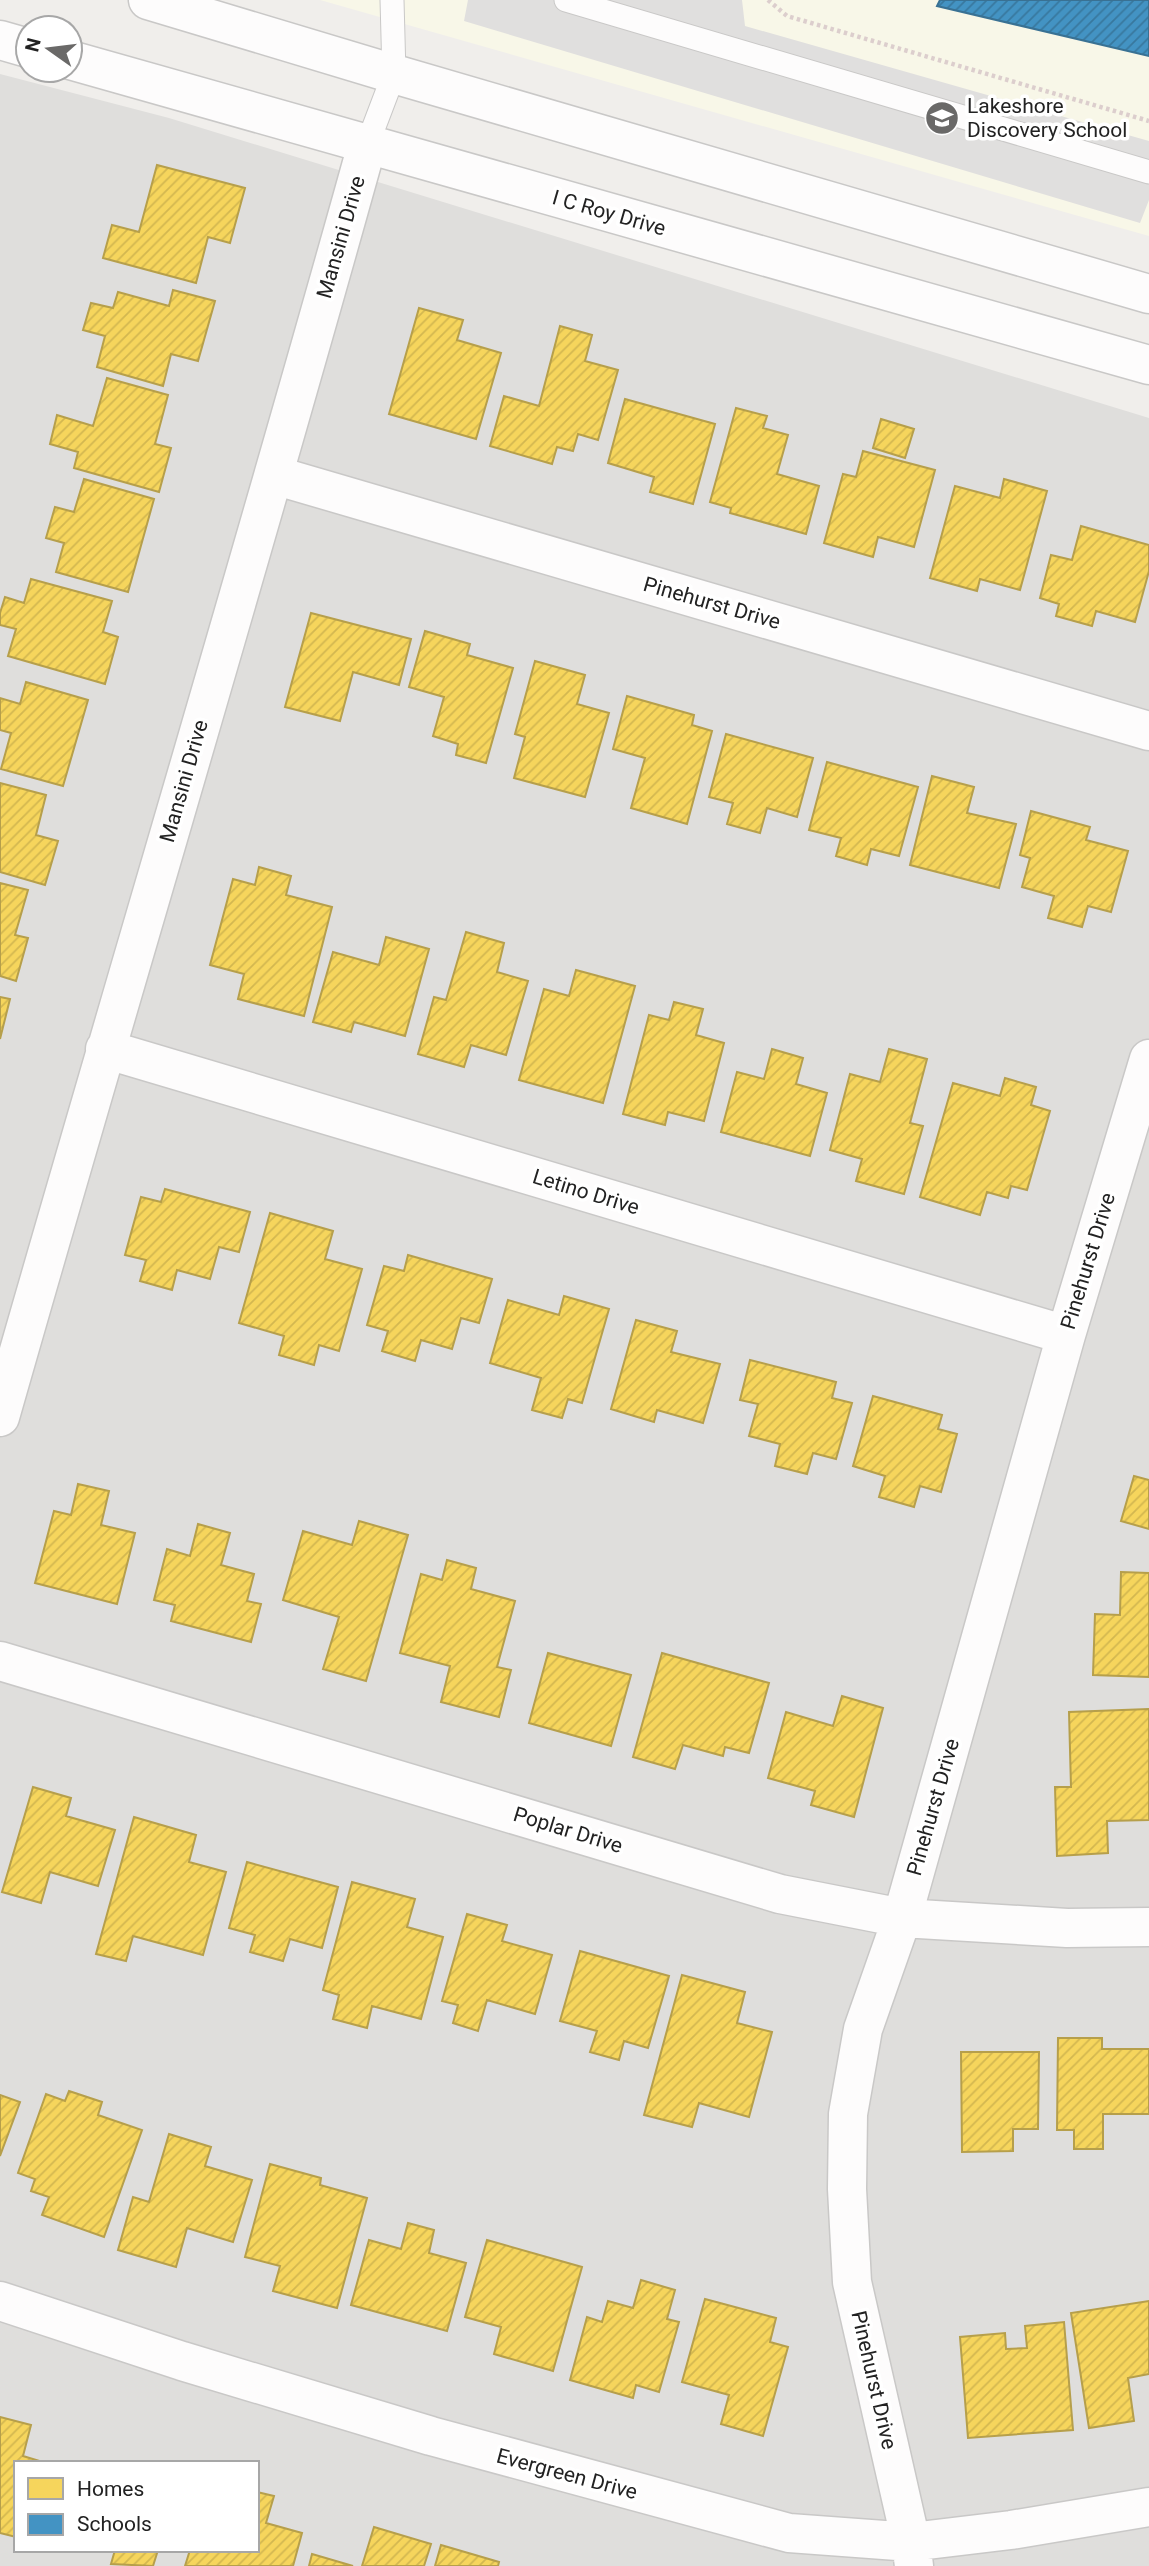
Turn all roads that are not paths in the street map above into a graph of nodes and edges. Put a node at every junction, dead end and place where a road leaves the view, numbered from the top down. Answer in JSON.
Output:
{"nodes":[{"id":1,"x":148,"y":0,"type":"edge"},
{"id":2,"x":392,"y":0,"type":"edge"},
{"id":3,"x":566,"y":0,"type":"edge"},
{"id":4,"x":84,"y":64,"type":"edge"},
{"id":5,"x":394,"y":74,"type":"junction"},
{"id":6,"x":367,"y":145,"type":"junction"},
{"id":7,"x":1149,"y":172,"type":"edge"},
{"id":8,"x":1149,"y":294,"type":"edge"},
{"id":9,"x":1149,"y":365,"type":"edge"},
{"id":10,"x":274,"y":475,"type":"junction"},
{"id":11,"x":1149,"y":731,"type":"edge"},
{"id":12,"x":105,"y":1049,"type":"junction"},
{"id":13,"x":1149,"y":1059,"type":"edge"},
{"id":14,"x":1066,"y":1335,"type":"junction"},
{"id":15,"x":0,"y":1417,"type":"edge"},
{"id":16,"x":0,"y":1661,"type":"edge"},
{"id":17,"x":902,"y":1918,"type":"junction"},
{"id":18,"x":1149,"y":1927,"type":"edge"},
{"id":19,"x":0,"y":2301,"type":"edge"},
{"id":20,"x":1149,"y":2507,"type":"edge"},
{"id":21,"x":913,"y":2554,"type":"edge"}],
"edges":[{"from":1,"to":5,"type":"street"},
{"from":2,"to":5,"type":"lane"},
{"from":3,"to":7,"type":"lane"},
{"from":4,"to":6,"type":"street","name":"I C Roy Drive"},
{"from":5,"to":6,"type":"lane"},
{"from":5,"to":8,"type":"street"},
{"from":6,"to":9,"type":"street","name":"I C Roy Drive"},
{"from":6,"to":10,"type":"street","name":"Mansini Drive"},
{"from":10,"to":11,"type":"street","name":"Pinehurst Drive"},
{"from":10,"to":12,"type":"street","name":"Mansini Drive"},
{"from":12,"to":14,"type":"street","name":"Letino Drive"},
{"from":12,"to":15,"type":"street","name":"Mansini Drive"},
{"from":13,"to":14,"type":"street","name":"Pinehurst Drive"},
{"from":14,"to":17,"type":"street","name":"Pinehurst Drive"},
{"from":16,"to":17,"type":"street","name":"Poplar Drive"},
{"from":17,"to":18,"type":"street","name":"Poplar Drive"},
{"from":17,"to":21,"type":"street","name":"Pinehurst Drive"},
{"from":19,"to":21,"type":"street","name":"Evergreen Drive"},
{"from":20,"to":21,"type":"street","name":"Evergreen Drive"}]}
